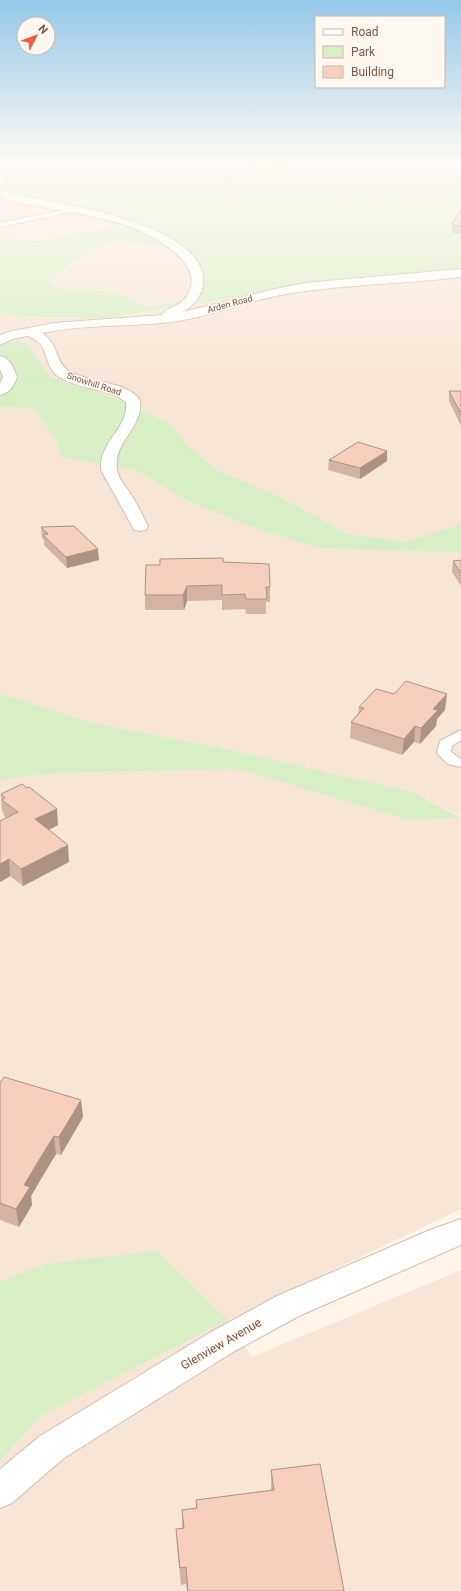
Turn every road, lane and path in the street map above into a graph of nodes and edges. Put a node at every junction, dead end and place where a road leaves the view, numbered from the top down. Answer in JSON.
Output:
{"nodes":[{"id":1,"x":160,"y":238,"type":"edge"},
{"id":2,"x":461,"y":273,"type":"edge"},
{"id":3,"x":160,"y":319,"type":"junction"},
{"id":4,"x":30,"y":332,"type":"junction"},
{"id":5,"x":0,"y":341,"type":"edge"},
{"id":6,"x":0,"y":360,"type":"edge"},
{"id":7,"x":0,"y":391,"type":"edge"},
{"id":8,"x":140,"y":526,"type":"dead end"},
{"id":9,"x":461,"y":734,"type":"edge"},
{"id":10,"x":461,"y":763,"type":"edge"},
{"id":11,"x":461,"y":1232,"type":"edge"},
{"id":12,"x":0,"y":1491,"type":"edge"}],
"edges":[{"from":1,"to":3,"type":"street"},
{"from":2,"to":3,"type":"street","name":"Arden Road"},
{"from":3,"to":4,"type":"street","name":"Arden Road"},
{"from":4,"to":5,"type":"street","name":"Arden Road"},
{"from":4,"to":8,"type":"street","name":"Snowhill Road"},
{"from":6,"to":7,"type":"street"},
{"from":9,"to":10,"type":"lane"},
{"from":11,"to":12,"type":"street","name":"Glenview Avenue"}]}
